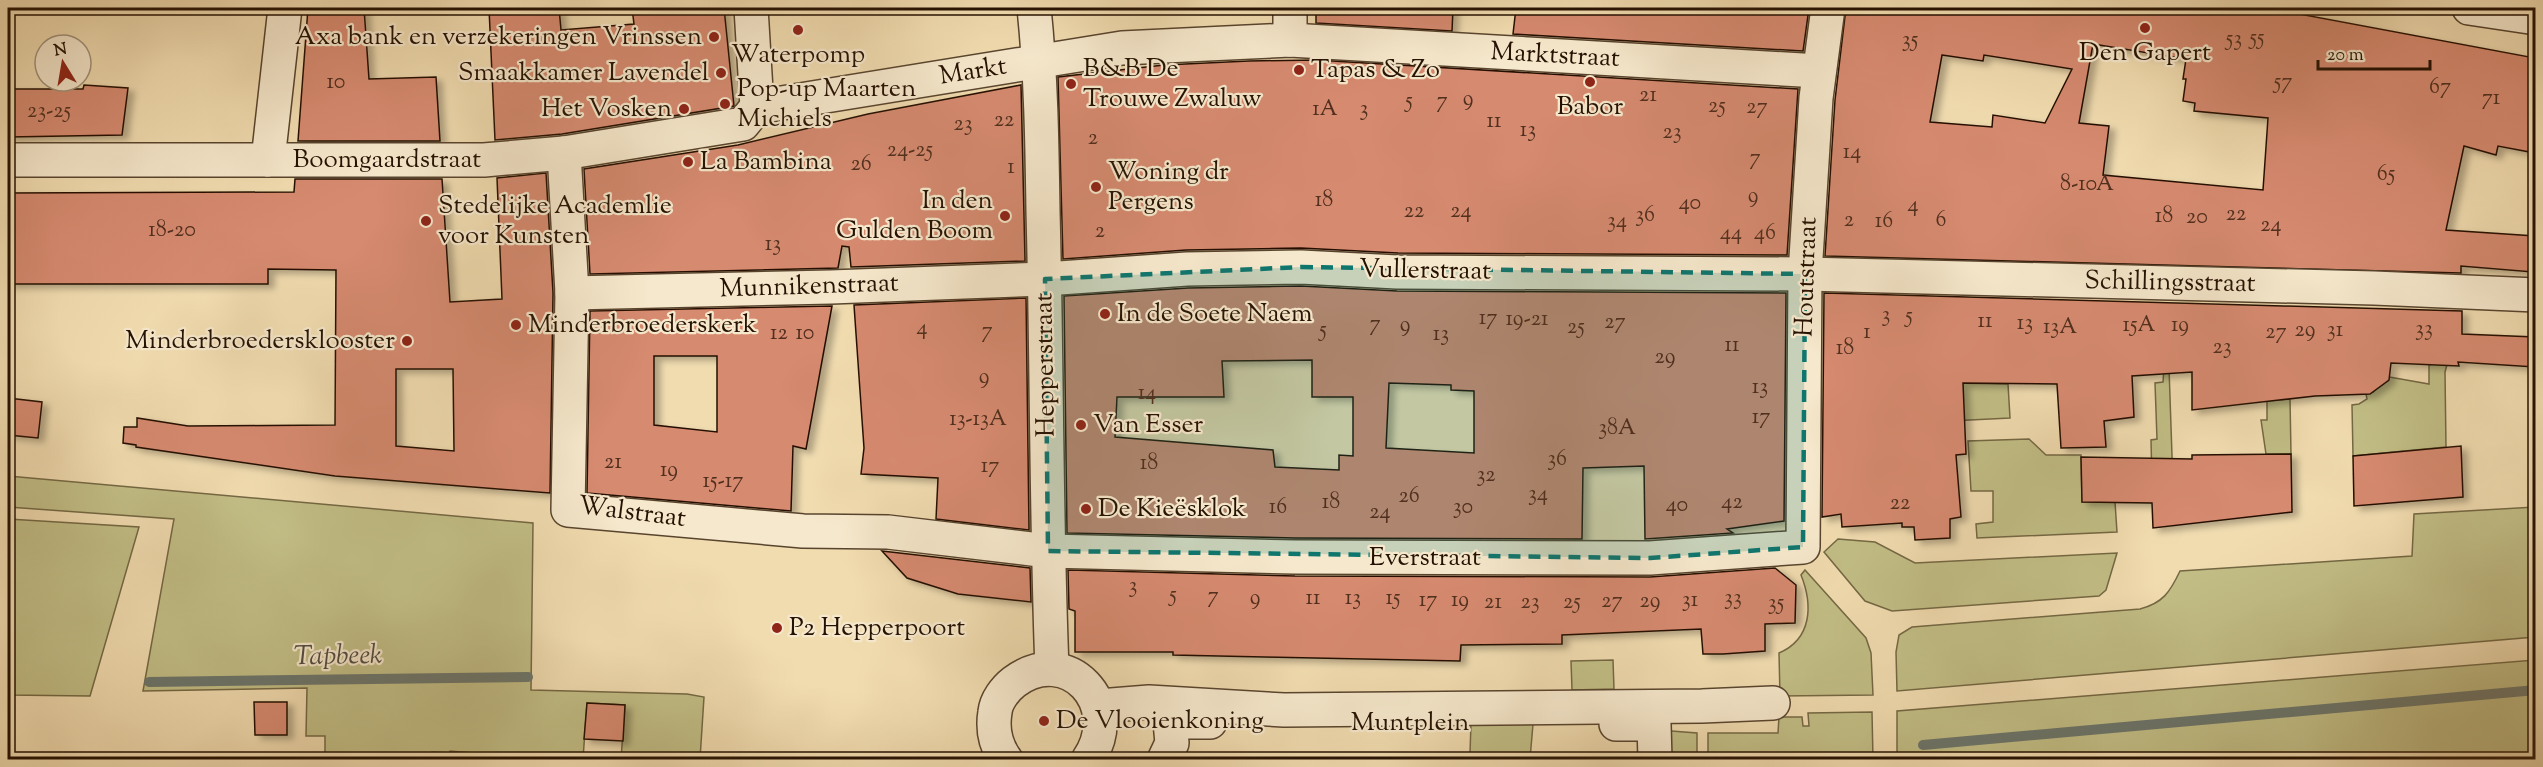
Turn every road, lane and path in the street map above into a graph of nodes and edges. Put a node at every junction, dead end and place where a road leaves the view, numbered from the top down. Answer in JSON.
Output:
{"nodes":[{"id":1,"x":285,"y":8,"type":"edge"},
{"id":2,"x":751,"y":8,"type":"edge"},
{"id":3,"x":1035,"y":8,"type":"edge"},
{"id":4,"x":1290,"y":8,"type":"edge"},
{"id":5,"x":1828,"y":8,"type":"edge"},
{"id":6,"x":2469,"y":8,"type":"edge"},
{"id":7,"x":2535,"y":18,"type":"edge"},
{"id":8,"x":1290,"y":40,"type":"junction"},
{"id":9,"x":1039,"y":61,"type":"junction"},
{"id":10,"x":1819,"y":71,"type":"junction"},
{"id":11,"x":757,"y":107,"type":"junction"},
{"id":12,"x":564,"y":153,"type":"junction"},
{"id":13,"x":8,"y":160,"type":"edge"},
{"id":14,"x":268,"y":160,"type":"junction"},
{"id":15,"x":1805,"y":274,"type":"junction"},
{"id":16,"x":1045,"y":279,"type":"junction"},
{"id":17,"x":572,"y":293,"type":"junction"},
{"id":18,"x":2535,"y":295,"type":"edge"},
{"id":19,"x":1803,"y":547,"type":"joint"},
{"id":20,"x":1048,"y":551,"type":"junction"},
{"id":21,"x":1052,"y":669,"type":"junction"},
{"id":22,"x":1773,"y":704,"type":"dead end"},
{"id":23,"x":1099,"y":706,"type":"junction"},
{"id":24,"x":1006,"y":759,"type":"edge"},
{"id":25,"x":1088,"y":759,"type":"edge"},
{"id":26,"x":1164,"y":759,"type":"edge"},
{"id":27,"x":1654,"y":759,"type":"edge"}],
"edges":[{"from":1,"to":14,"type":"street"},
{"from":2,"to":11,"type":"street"},
{"from":3,"to":9,"type":"street","name":"Markt"},
{"from":4,"to":8,"type":"street"},
{"from":5,"to":10,"type":"street","name":"Houtstraat"},
{"from":6,"to":7,"type":"street"},
{"from":8,"to":9,"type":"street","name":"Markt"},
{"from":8,"to":10,"type":"street","name":"Marktstraat"},
{"from":9,"to":11,"type":"street","name":"Markt"},
{"from":9,"to":16,"type":"street","name":"Hepperstraat"},
{"from":10,"to":15,"type":"street","name":"Houtstraat"},
{"from":11,"to":12,"type":"street","name":"Boomgaardstraat"},
{"from":12,"to":14,"type":"street","name":"Boomgaardstraat"},
{"from":12,"to":17,"type":"street","name":"Walstraat"},
{"from":13,"to":14,"type":"street","name":"Boomgaardstraat"},
{"from":15,"to":16,"type":"street","name":"Vullerstraat"},
{"from":15,"to":18,"type":"street","name":"Schillingsstraat"},
{"from":15,"to":19,"type":"street","name":"Houtstraat"},
{"from":16,"to":17,"type":"street","name":"Munnikenstraat"},
{"from":16,"to":20,"type":"street","name":"Hepperstraat"},
{"from":17,"to":20,"type":"street","name":"Walstraat"},
{"from":19,"to":20,"type":"street","name":"Everstraat"},
{"from":20,"to":21,"type":"street","name":"Hepperstraat"},
{"from":21,"to":23,"type":"street"},
{"from":21,"to":24,"type":"street"},
{"from":22,"to":23,"type":"street"},
{"from":23,"to":25,"type":"street"},
{"from":26,"to":27,"type":"street","name":"Muntplein"}]}
